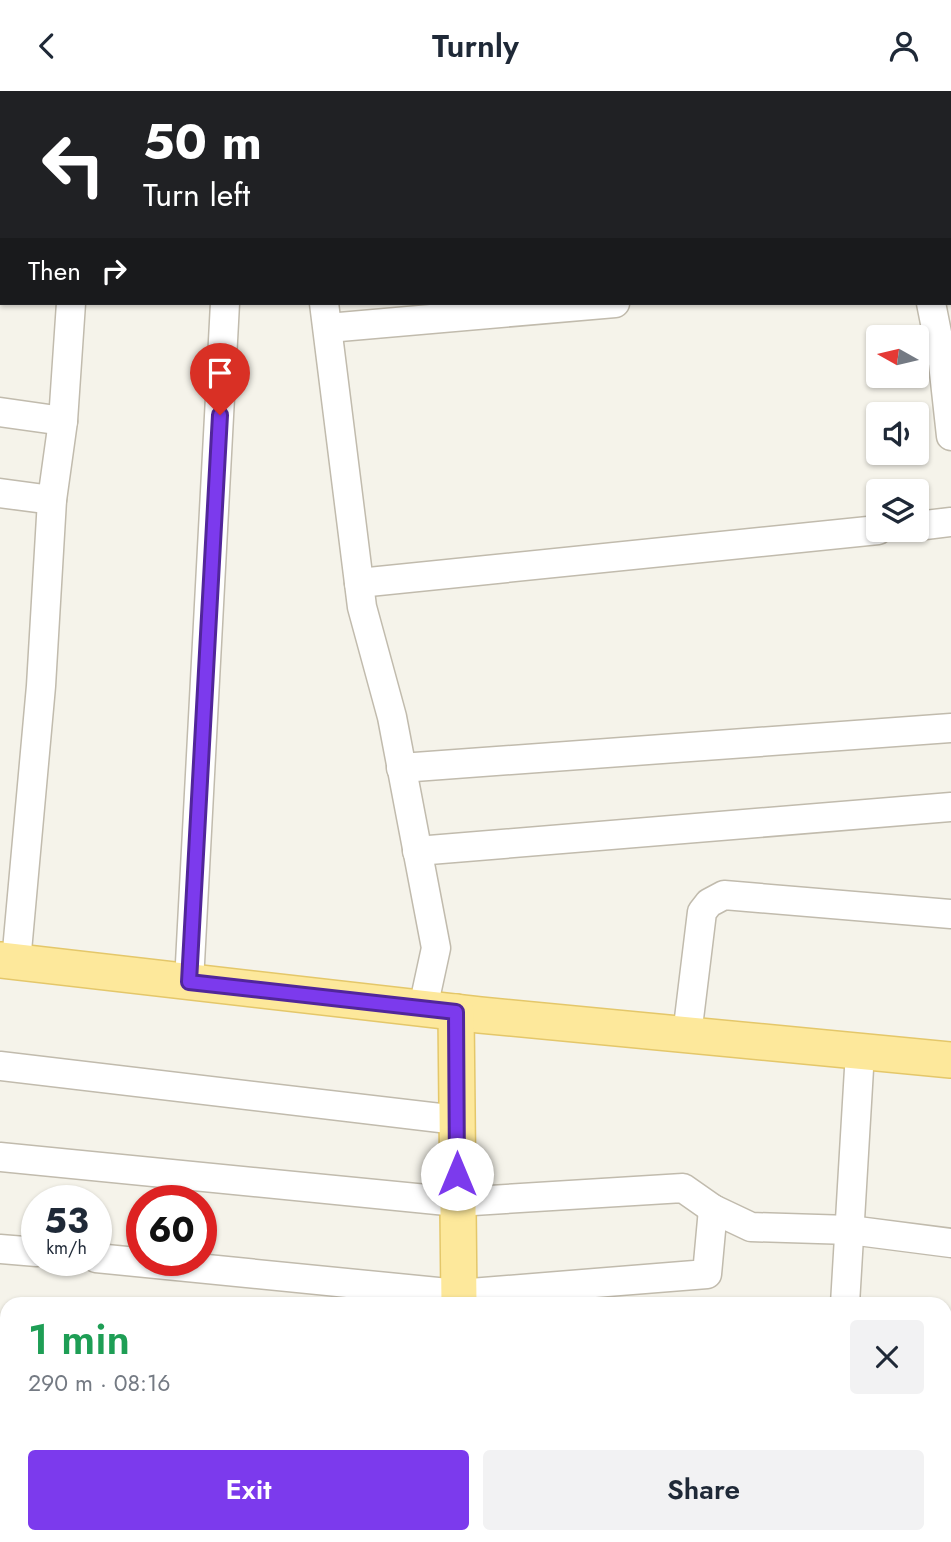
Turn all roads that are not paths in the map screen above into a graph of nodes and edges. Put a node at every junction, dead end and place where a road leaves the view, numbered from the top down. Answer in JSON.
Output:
{"nodes":[{"id":1,"x":71,"y":305,"type":"edge"},
{"id":2,"x":225,"y":305,"type":"edge"},
{"id":3,"x":567,"y":305,"type":"edge"},
{"id":4,"x":931,"y":305,"type":"edge"},
{"id":5,"x":326,"y":315,"type":"edge"},
{"id":6,"x":0,"y":412,"type":"edge"},
{"id":7,"x":62,"y":421,"type":"junction"},
{"id":8,"x":951,"y":436,"type":"edge"},
{"id":9,"x":0,"y":493,"type":"edge"},
{"id":10,"x":52,"y":500,"type":"junction"},
{"id":11,"x":951,"y":522,"type":"edge"},
{"id":12,"x":929,"y":525,"type":"edge"},
{"id":13,"x":866,"y":531,"type":"edge"},
{"id":14,"x":359,"y":583,"type":"junction"},
{"id":15,"x":951,"y":727,"type":"edge"},
{"id":16,"x":401,"y":768,"type":"junction"},
{"id":17,"x":951,"y":807,"type":"edge"},
{"id":18,"x":417,"y":851,"type":"junction"},
{"id":19,"x":951,"y":914,"type":"edge"},
{"id":20,"x":8,"y":961,"type":"edge"},
{"id":21,"x":189,"y":982,"type":"junction"},
{"id":22,"x":440,"y":1010,"type":"junction"},
{"id":23,"x":687,"y":1035,"type":"junction"},
{"id":24,"x":860,"y":1052,"type":"junction"},
{"id":25,"x":951,"y":1061,"type":"edge"},
{"id":26,"x":0,"y":1066,"type":"edge"},
{"id":27,"x":457,"y":1120,"type":"junction"},
{"id":28,"x":0,"y":1157,"type":"edge"},
{"id":29,"x":457,"y":1202,"type":"junction"},
{"id":30,"x":712,"y":1209,"type":"junction"},
{"id":31,"x":849,"y":1230,"type":"junction"},
{"id":32,"x":951,"y":1243,"type":"edge"},
{"id":33,"x":0,"y":1248,"type":"edge"},
{"id":34,"x":21,"y":1250,"type":"edge"},
{"id":35,"x":112,"y":1260,"type":"edge"},
{"id":36,"x":440,"y":1297,"type":"edge"},
{"id":37,"x":458,"y":1297,"type":"edge"},
{"id":38,"x":478,"y":1297,"type":"edge"},
{"id":39,"x":845,"y":1297,"type":"edge"}],
"edges":[{"from":1,"to":7,"type":"street"},
{"from":2,"to":21,"type":"street"},
{"from":3,"to":5,"type":"street"},
{"from":4,"to":8,"type":"street"},
{"from":5,"to":14,"type":"street"},
{"from":6,"to":7,"type":"street"},
{"from":7,"to":10,"type":"street"},
{"from":9,"to":10,"type":"street"},
{"from":10,"to":20,"type":"street"},
{"from":11,"to":12,"type":"street"},
{"from":13,"to":14,"type":"street"},
{"from":14,"to":16,"type":"street"},
{"from":15,"to":16,"type":"street"},
{"from":16,"to":18,"type":"street"},
{"from":17,"to":18,"type":"street"},
{"from":18,"to":22,"type":"street"},
{"from":19,"to":23,"type":"street"},
{"from":20,"to":21,"type":"main road"},
{"from":21,"to":22,"type":"main road"},
{"from":22,"to":23,"type":"main road"},
{"from":22,"to":27,"type":"main road"},
{"from":23,"to":24,"type":"main road"},
{"from":24,"to":25,"type":"main road"},
{"from":24,"to":31,"type":"street"},
{"from":26,"to":27,"type":"street"},
{"from":27,"to":29,"type":"main road"},
{"from":28,"to":29,"type":"street"},
{"from":29,"to":30,"type":"street"},
{"from":29,"to":37,"type":"main road"},
{"from":30,"to":31,"type":"street"},
{"from":30,"to":38,"type":"street"},
{"from":31,"to":32,"type":"street"},
{"from":31,"to":39,"type":"street"},
{"from":33,"to":34,"type":"street"},
{"from":35,"to":36,"type":"street"}]}
